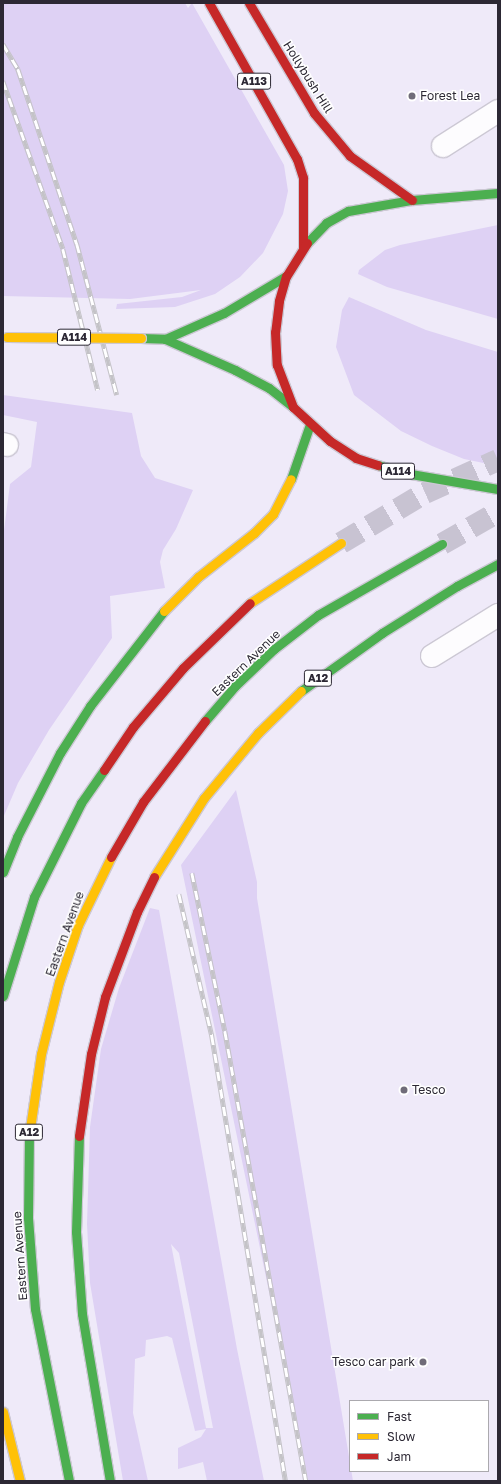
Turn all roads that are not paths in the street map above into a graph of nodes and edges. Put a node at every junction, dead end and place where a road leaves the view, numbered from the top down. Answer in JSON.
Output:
{"nodes":[{"id":1,"x":209,"y":3,"type":"edge"},
{"id":2,"x":249,"y":3,"type":"edge"},
{"id":3,"x":498,"y":111,"type":"edge"},
{"id":4,"x":443,"y":146,"type":"dead end"},
{"id":5,"x":498,"y":193,"type":"edge"},
{"id":6,"x":412,"y":200,"type":"junction"},
{"id":7,"x":303,"y":247,"type":"junction"},
{"id":8,"x":286,"y":276,"type":"junction"},
{"id":9,"x":5,"y":337,"type":"edge"},
{"id":10,"x":165,"y":339,"type":"junction"},
{"id":11,"x":293,"y":407,"type":"junction"},
{"id":12,"x":310,"y":424,"type":"junction"},
{"id":13,"x":498,"y":489,"type":"edge"},
{"id":14,"x":341,"y":543,"type":"tunnel mouth"},
{"id":15,"x":442,"y":544,"type":"tunnel mouth"},
{"id":16,"x":498,"y":564,"type":"edge"},
{"id":17,"x":498,"y":615,"type":"edge"},
{"id":18,"x":432,"y":656,"type":"dead end"},
{"id":19,"x":3,"y":872,"type":"edge"},
{"id":20,"x":3,"y":996,"type":"edge"},
{"id":21,"x":3,"y":1412,"type":"edge"},
{"id":22,"x":20,"y":1481,"type":"edge"},
{"id":23,"x":69,"y":1481,"type":"edge"},
{"id":24,"x":110,"y":1481,"type":"edge"}],
"edges":[{"from":1,"to":7,"type":"main road","number":"A113"},
{"from":2,"to":6,"type":"main road","name":"Hollybush Hill","number":"A113"},
{"from":3,"to":4,"type":"street"},
{"from":5,"to":6,"type":"main road","number":"A114"},
{"from":6,"to":7,"type":"main road","number":"A114"},
{"from":7,"to":8,"type":"main road","number":"A114"},
{"from":8,"to":10,"type":"main road","number":"A114"},
{"from":8,"to":11,"type":"main road","number":"A114"},
{"from":9,"to":10,"type":"main road","number":"A114","bridge":true},
{"from":10,"to":11,"type":"main road","number":"A114"},
{"from":11,"to":12,"type":"main road","number":"A114"},
{"from":12,"to":13,"type":"main road","number":"A114"},
{"from":12,"to":19,"type":"main road"},
{"from":14,"to":20,"type":"main road"},
{"from":15,"to":23,"type":"main road","name":"Eastern Avenue","number":"A12"},
{"from":16,"to":24,"type":"main road","number":"A12"},
{"from":17,"to":18,"type":"street"},
{"from":21,"to":22,"type":"main road"}]}
